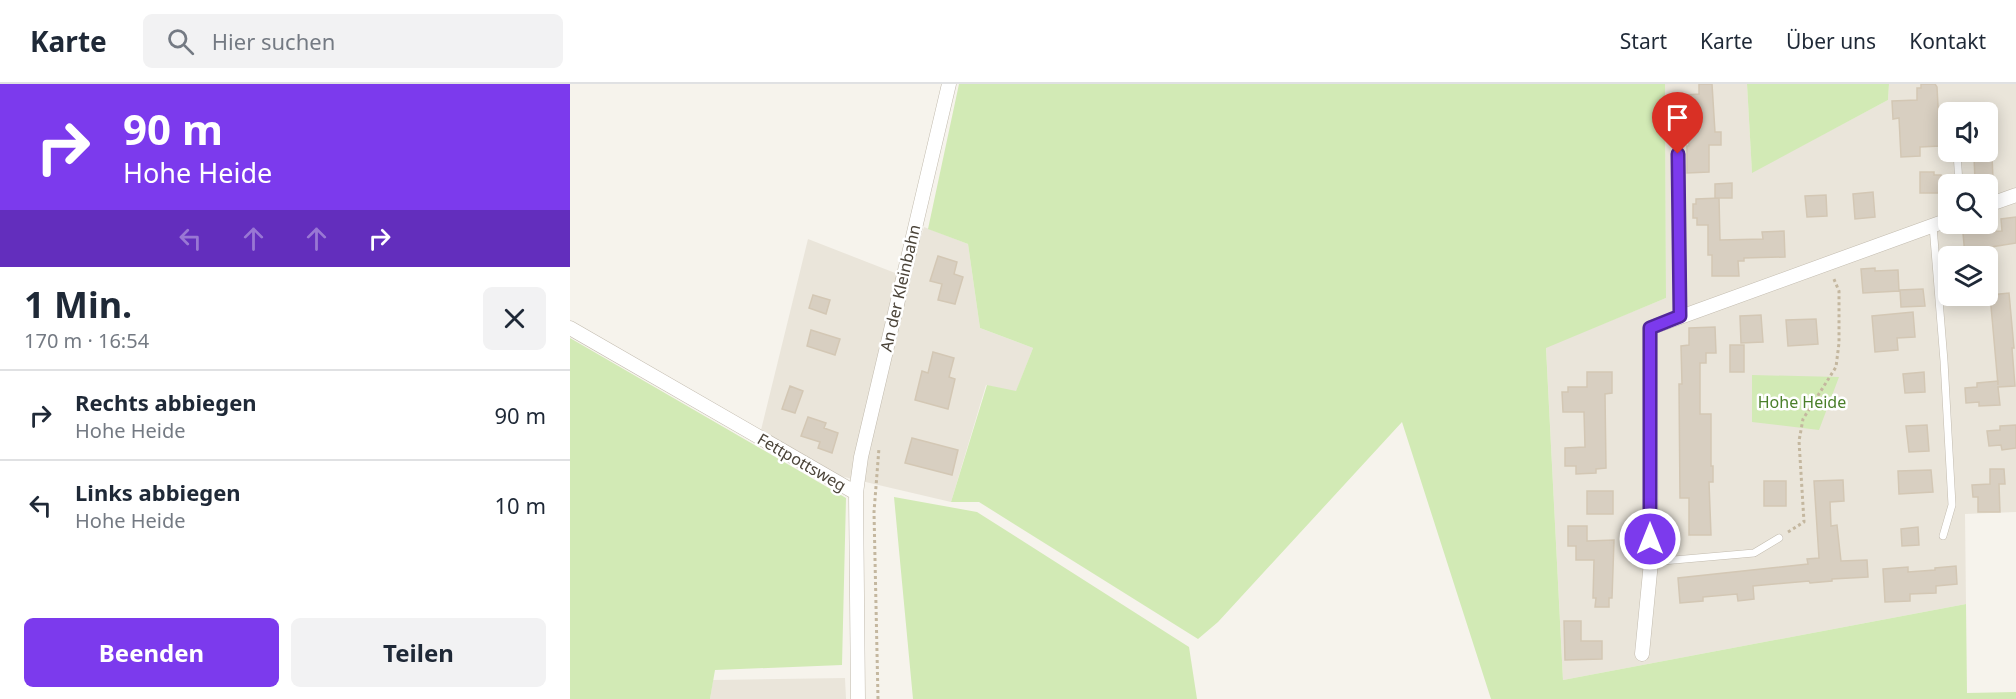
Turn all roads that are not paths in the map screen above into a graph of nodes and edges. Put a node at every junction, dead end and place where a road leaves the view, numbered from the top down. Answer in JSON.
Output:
{"nodes":[{"id":1,"x":949,"y":84,"type":"edge"},
{"id":2,"x":1678,"y":131,"type":"dead end"},
{"id":3,"x":2016,"y":195,"type":"edge"},
{"id":4,"x":1998,"y":201,"type":"edge"},
{"id":5,"x":1938,"y":224,"type":"edge"},
{"id":6,"x":1933,"y":226,"type":"junction"},
{"id":7,"x":1680,"y":316,"type":"junction"},
{"id":8,"x":570,"y":328,"type":"edge"},
{"id":9,"x":856,"y":493,"type":"junction"},
{"id":10,"x":1943,"y":536,"type":"dead end"},
{"id":11,"x":1779,"y":538,"type":"road end"},
{"id":12,"x":1651,"y":562,"type":"junction"},
{"id":13,"x":1642,"y":654,"type":"dead end"},
{"id":14,"x":858,"y":699,"type":"edge"}],
"edges":[{"from":1,"to":9,"type":"street","name":"An der Kleinbahn"},
{"from":2,"to":7,"type":"lane"},
{"from":3,"to":4,"type":"street"},
{"from":5,"to":6,"type":"street"},
{"from":6,"to":7,"type":"street"},
{"from":6,"to":10,"type":"lane"},
{"from":7,"to":12,"type":"street"},
{"from":8,"to":9,"type":"street","name":"Fettpottsweg"},
{"from":9,"to":14,"type":"street","name":"Fettpottsweg"},
{"from":11,"to":12,"type":"lane"},
{"from":12,"to":13,"type":"street"}]}
